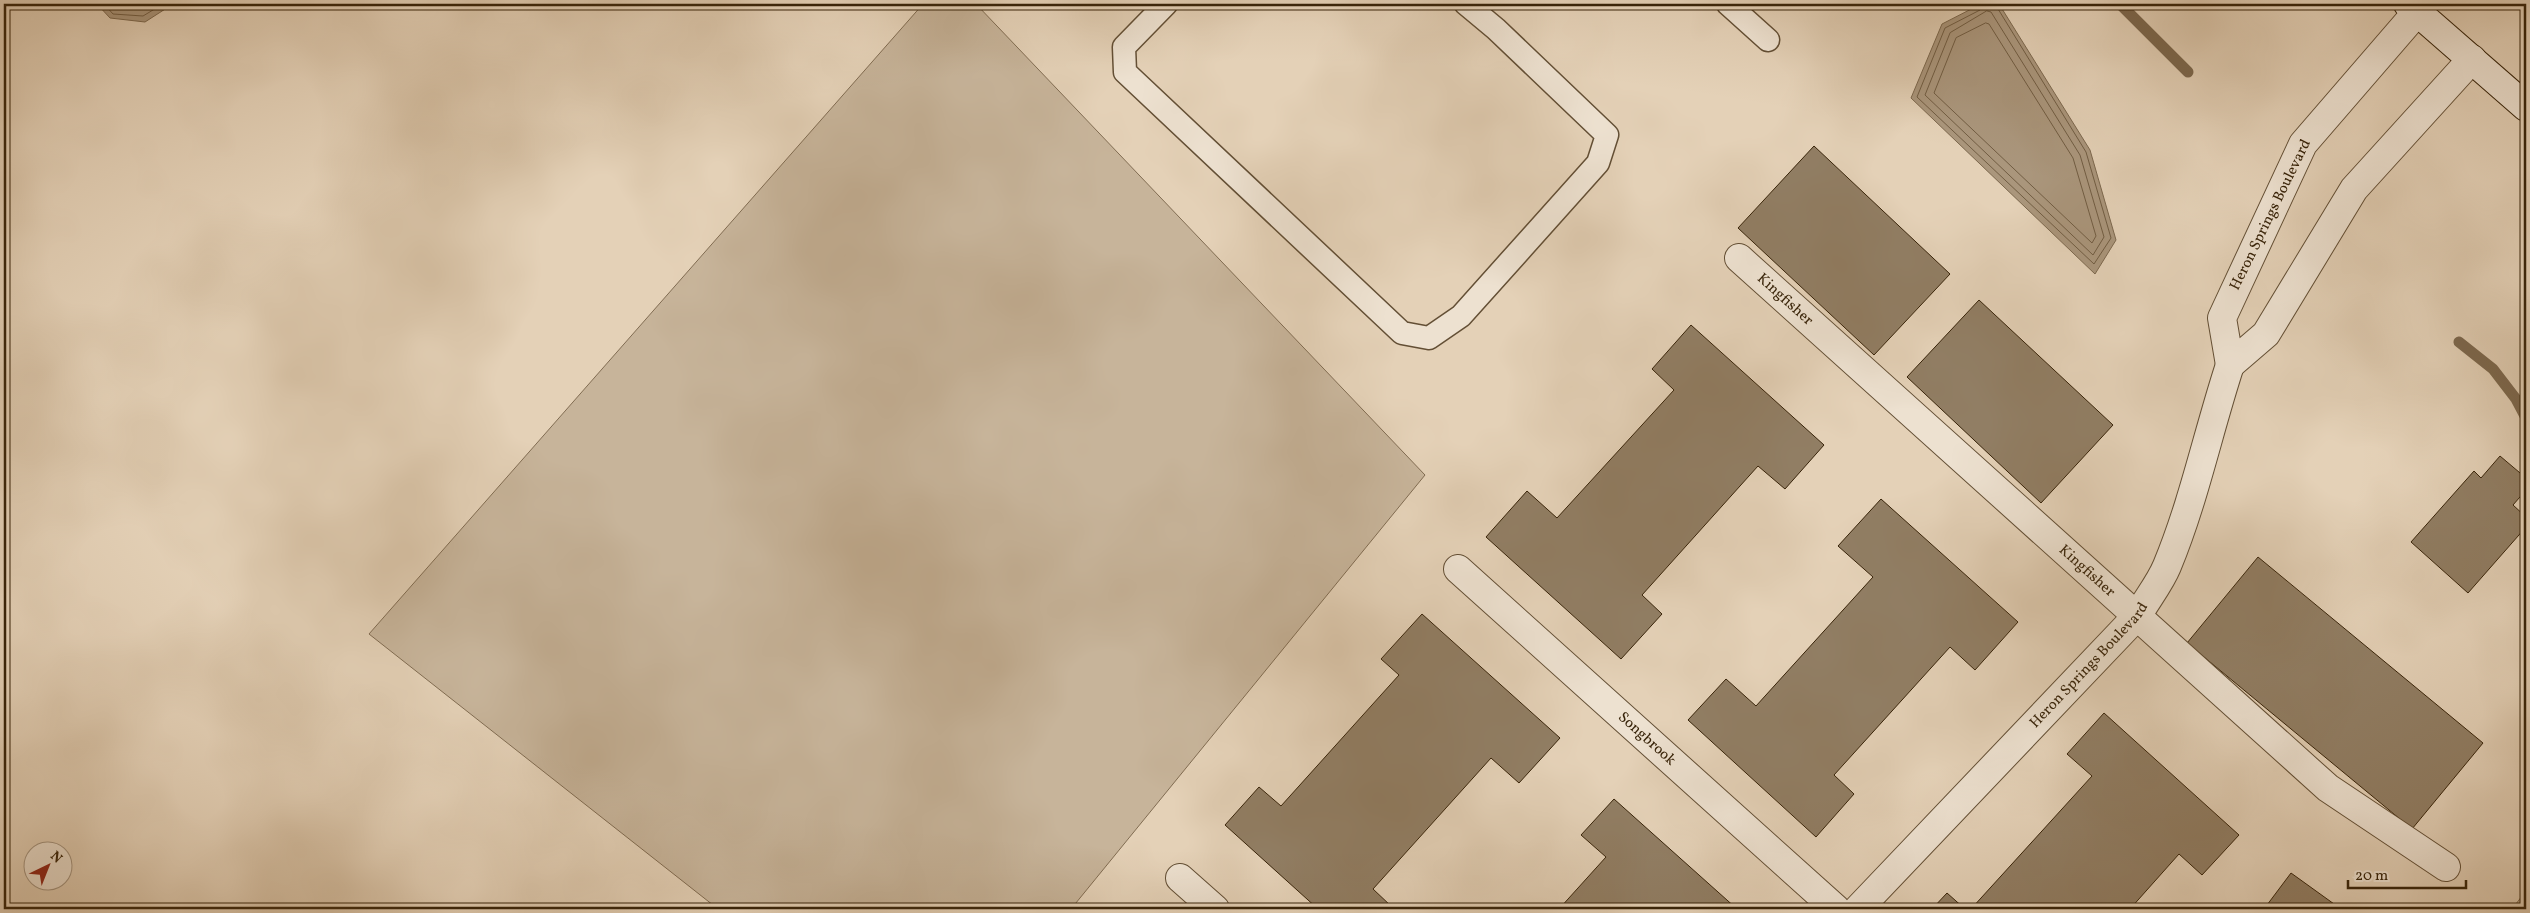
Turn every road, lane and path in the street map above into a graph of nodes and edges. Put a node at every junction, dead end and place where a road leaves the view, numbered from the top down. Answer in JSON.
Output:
{"nodes":[{"id":1,"x":1166,"y":4,"type":"edge"},
{"id":2,"x":1466,"y":4,"type":"edge"},
{"id":3,"x":1728,"y":4,"type":"edge"},
{"id":4,"x":2518,"y":4,"type":"edge"},
{"id":5,"x":2412,"y":8,"type":"edge"},
{"id":6,"x":2526,"y":11,"type":"edge"},
{"id":7,"x":1768,"y":40,"type":"dead end"},
{"id":8,"x":2472,"y":59,"type":"junction"},
{"id":9,"x":2526,"y":107,"type":"edge"},
{"id":10,"x":1739,"y":258,"type":"dead end"},
{"id":11,"x":2230,"y":365,"type":"junction"},
{"id":12,"x":1458,"y":568,"type":"dead end"},
{"id":13,"x":2138,"y":615,"type":"junction"},
{"id":14,"x":2446,"y":867,"type":"dead end"},
{"id":15,"x":1180,"y":878,"type":"dead end"},
{"id":16,"x":1215,"y":909,"type":"edge"},
{"id":17,"x":1836,"y":909,"type":"edge"},
{"id":18,"x":1858,"y":909,"type":"edge"}],
"edges":[{"from":1,"to":2,"type":"lane"},
{"from":3,"to":7,"type":"lane"},
{"from":4,"to":6,"type":"path"},
{"from":5,"to":8,"type":"street"},
{"from":5,"to":11,"type":"street","name":"Heron Springs Boulevard"},
{"from":8,"to":9,"type":"street"},
{"from":8,"to":11,"type":"street"},
{"from":10,"to":13,"type":"street","name":"Kingfisher"},
{"from":11,"to":13,"type":"street","name":"Heron Springs Boulevard"},
{"from":12,"to":17,"type":"street","name":"Songbrook"},
{"from":13,"to":14,"type":"street","name":"Kingfisher"},
{"from":13,"to":18,"type":"street","name":"Heron Springs Boulevard"},
{"from":15,"to":16,"type":"street"}]}
